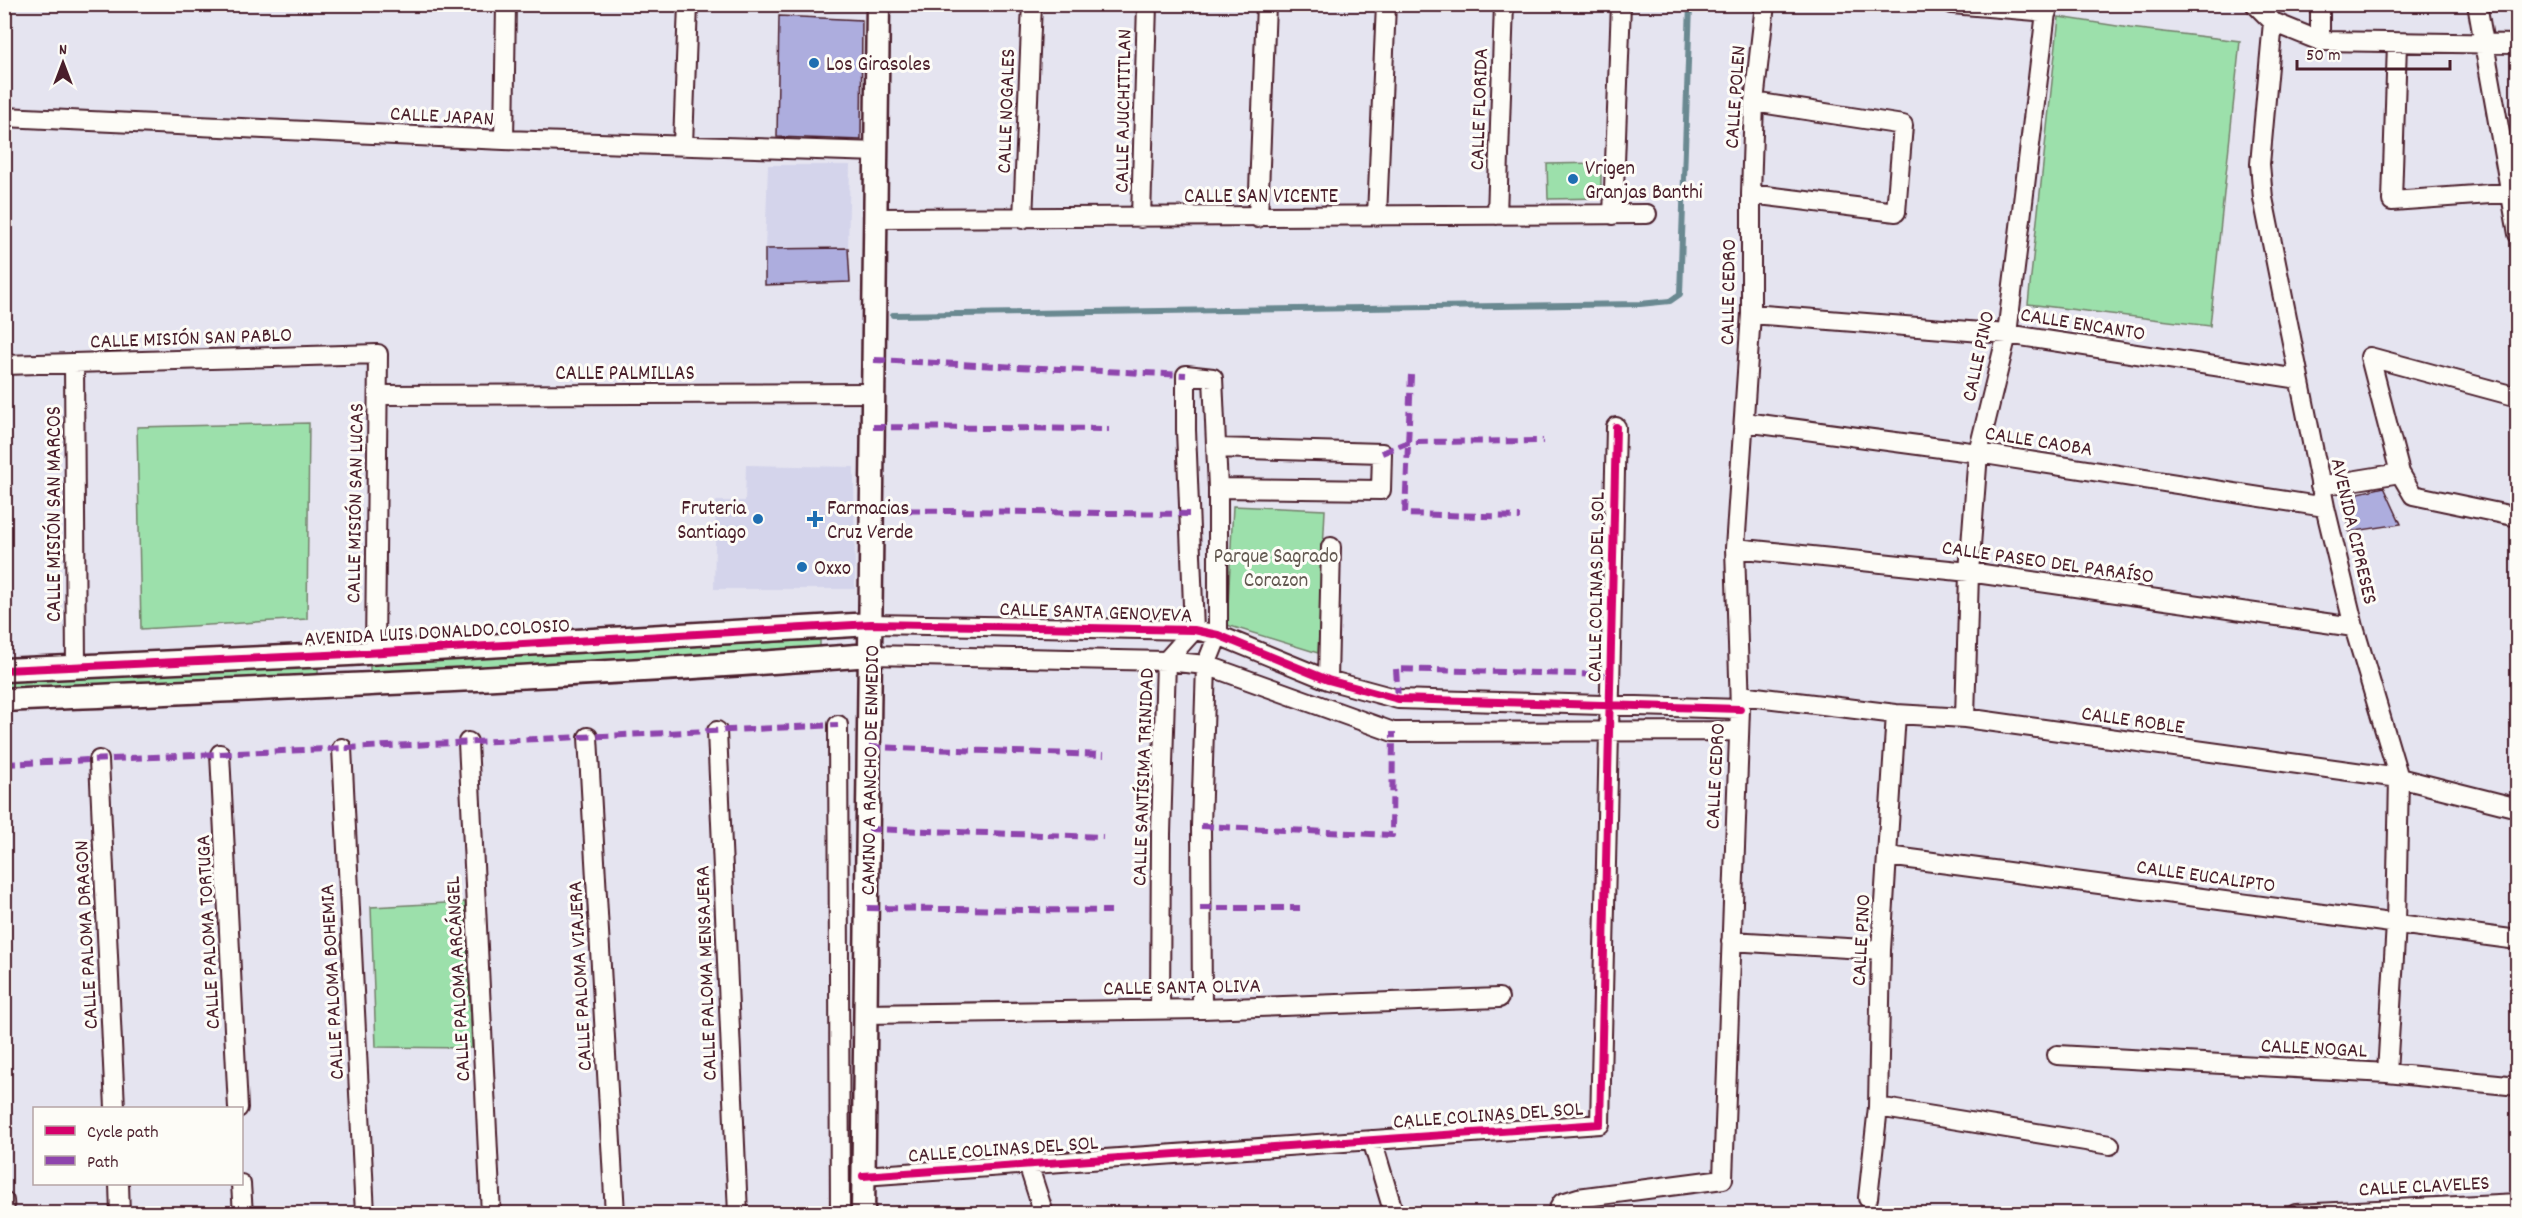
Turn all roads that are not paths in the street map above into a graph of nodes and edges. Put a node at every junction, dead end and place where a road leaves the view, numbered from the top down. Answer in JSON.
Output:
{"nodes":[{"id":1,"x":506,"y":4,"type":"edge"},
{"id":2,"x":688,"y":4,"type":"edge"},
{"id":3,"x":878,"y":4,"type":"edge"},
{"id":4,"x":1032,"y":4,"type":"edge"},
{"id":5,"x":1147,"y":4,"type":"edge"},
{"id":6,"x":1266,"y":4,"type":"edge"},
{"id":7,"x":1386,"y":4,"type":"edge"},
{"id":8,"x":1504,"y":4,"type":"edge"},
{"id":9,"x":1621,"y":4,"type":"edge"},
{"id":10,"x":1766,"y":4,"type":"edge"},
{"id":11,"x":1952,"y":4,"type":"edge"},
{"id":12,"x":2255,"y":4,"type":"edge"},
{"id":13,"x":2320,"y":4,"type":"edge"},
{"id":14,"x":2477,"y":4,"type":"edge"},
{"id":15,"x":2047,"y":8,"type":"edge"},
{"id":16,"x":2273,"y":22,"type":"junction"},
{"id":17,"x":2320,"y":41,"type":"junction"},
{"id":18,"x":2397,"y":43,"type":"junction"},
{"id":19,"x":2517,"y":44,"type":"edge"},
{"id":20,"x":2485,"y":45,"type":"junction"},
{"id":21,"x":1754,"y":102,"type":"junction"},
{"id":22,"x":4,"y":117,"type":"edge"},
{"id":23,"x":504,"y":140,"type":"junction"},
{"id":24,"x":683,"y":145,"type":"junction"},
{"id":25,"x":878,"y":152,"type":"junction"},
{"id":26,"x":2514,"y":193,"type":"edge"},
{"id":27,"x":1751,"y":194,"type":"junction"},
{"id":28,"x":1647,"y":214,"type":"dead end"},
{"id":29,"x":1497,"y":215,"type":"junction"},
{"id":30,"x":1613,"y":215,"type":"junction"},
{"id":31,"x":1377,"y":216,"type":"junction"},
{"id":32,"x":877,"y":218,"type":"junction"},
{"id":33,"x":1141,"y":218,"type":"junction"},
{"id":34,"x":1258,"y":218,"type":"junction"},
{"id":35,"x":1023,"y":219,"type":"junction"},
{"id":36,"x":2517,"y":234,"type":"edge"},
{"id":37,"x":1751,"y":314,"type":"junction"},
{"id":38,"x":2007,"y":334,"type":"junction"},
{"id":39,"x":378,"y":354,"type":"joint"},
{"id":40,"x":74,"y":363,"type":"junction"},
{"id":41,"x":4,"y":365,"type":"edge"},
{"id":42,"x":2299,"y":379,"type":"junction"},
{"id":43,"x":873,"y":393,"type":"junction"},
{"id":44,"x":378,"y":395,"type":"junction"},
{"id":45,"x":2517,"y":397,"type":"edge"},
{"id":46,"x":1745,"y":422,"type":"junction"},
{"id":47,"x":1616,"y":427,"type":"dead end"},
{"id":48,"x":1217,"y":448,"type":"junction"},
{"id":49,"x":1978,"y":453,"type":"junction"},
{"id":50,"x":2400,"y":473,"type":"junction"},
{"id":51,"x":2320,"y":486,"type":"junction"},
{"id":52,"x":1218,"y":489,"type":"junction"},
{"id":53,"x":2325,"y":507,"type":"junction"},
{"id":54,"x":2517,"y":517,"type":"edge"},
{"id":55,"x":1331,"y":547,"type":"dead end"},
{"id":56,"x":1735,"y":548,"type":"junction"},
{"id":57,"x":1969,"y":572,"type":"junction"},
{"id":58,"x":871,"y":624,"type":"junction"},
{"id":59,"x":2354,"y":627,"type":"junction"},
{"id":60,"x":1194,"y":630,"type":"junction"},
{"id":61,"x":1218,"y":635,"type":"junction"},
{"id":62,"x":375,"y":652,"type":"junction"},
{"id":63,"x":349,"y":654,"type":"junction"},
{"id":64,"x":870,"y":655,"type":"junction"},
{"id":65,"x":1166,"y":661,"type":"junction"},
{"id":66,"x":1206,"y":665,"type":"junction"},
{"id":67,"x":76,"y":666,"type":"junction"},
{"id":68,"x":4,"y":670,"type":"edge"},
{"id":69,"x":1328,"y":680,"type":"junction"},
{"id":70,"x":350,"y":686,"type":"junction"},
{"id":71,"x":4,"y":700,"type":"edge"},
{"id":72,"x":1740,"y":702,"type":"junction"},
{"id":73,"x":1610,"y":705,"type":"junction"},
{"id":74,"x":1896,"y":714,"type":"junction"},
{"id":75,"x":1965,"y":718,"type":"junction"},
{"id":76,"x":838,"y":725,"type":"dead end"},
{"id":77,"x":717,"y":731,"type":"dead end"},
{"id":78,"x":1738,"y":731,"type":"junction"},
{"id":79,"x":1610,"y":732,"type":"junction"},
{"id":80,"x":588,"y":737,"type":"dead end"},
{"id":81,"x":468,"y":742,"type":"dead end"},
{"id":82,"x":342,"y":748,"type":"dead end"},
{"id":83,"x":220,"y":754,"type":"dead end"},
{"id":84,"x":99,"y":760,"type":"dead end"},
{"id":85,"x":2399,"y":778,"type":"junction"},
{"id":86,"x":2517,"y":808,"type":"edge"},
{"id":87,"x":1888,"y":856,"type":"junction"},
{"id":88,"x":2396,"y":924,"type":"junction"},
{"id":89,"x":2517,"y":940,"type":"edge"},
{"id":90,"x":1731,"y":941,"type":"junction"},
{"id":91,"x":1881,"y":950,"type":"junction"},
{"id":92,"x":1499,"y":998,"type":"dead end"},
{"id":93,"x":1160,"y":1009,"type":"junction"},
{"id":94,"x":1202,"y":1009,"type":"junction"},
{"id":95,"x":866,"y":1014,"type":"junction"},
{"id":96,"x":2057,"y":1055,"type":"dead end"},
{"id":97,"x":2387,"y":1074,"type":"junction"},
{"id":98,"x":2517,"y":1086,"type":"edge"},
{"id":99,"x":115,"y":1107,"type":"edge"},
{"id":100,"x":238,"y":1107,"type":"edge"},
{"id":101,"x":1878,"y":1107,"type":"junction"},
{"id":102,"x":1372,"y":1140,"type":"junction"},
{"id":103,"x":2110,"y":1145,"type":"dead end"},
{"id":104,"x":1028,"y":1164,"type":"junction"},
{"id":105,"x":863,"y":1176,"type":"junction"},
{"id":106,"x":119,"y":1185,"type":"edge"},
{"id":107,"x":242,"y":1185,"type":"edge"},
{"id":108,"x":1868,"y":1198,"type":"dead end"},
{"id":109,"x":4,"y":1201,"type":"edge"},
{"id":110,"x":2517,"y":1203,"type":"edge"},
{"id":111,"x":2455,"y":1209,"type":"edge"},
{"id":112,"x":2318,"y":1213,"type":"edge"},
{"id":113,"x":5,"y":1214,"type":"edge"},
{"id":114,"x":120,"y":1214,"type":"edge"},
{"id":115,"x":243,"y":1214,"type":"edge"},
{"id":116,"x":365,"y":1214,"type":"edge"},
{"id":117,"x":491,"y":1214,"type":"edge"},
{"id":118,"x":615,"y":1214,"type":"edge"},
{"id":119,"x":738,"y":1214,"type":"edge"},
{"id":120,"x":840,"y":1214,"type":"edge"},
{"id":121,"x":863,"y":1214,"type":"edge"},
{"id":122,"x":1044,"y":1214,"type":"edge"},
{"id":123,"x":1394,"y":1214,"type":"edge"},
{"id":124,"x":1556,"y":1214,"type":"edge"},
{"id":125,"x":2296,"y":1214,"type":"edge"}],
"edges":[{"from":1,"to":23,"type":"street"},
{"from":2,"to":24,"type":"street"},
{"from":3,"to":25,"type":"street","name":"CAMINO A RANCHO DE ENMEDIO"},
{"from":4,"to":35,"type":"street","name":"CALLE NOGALES"},
{"from":5,"to":33,"type":"street","name":"CALLE AJUCHITITLAN"},
{"from":6,"to":34,"type":"street"},
{"from":7,"to":31,"type":"street"},
{"from":8,"to":29,"type":"street","name":"CALLE FLORIDA"},
{"from":9,"to":30,"type":"street"},
{"from":10,"to":21,"type":"street","name":"CALLE POLEN"},
{"from":11,"to":15,"type":"street"},
{"from":12,"to":16,"type":"street"},
{"from":13,"to":17,"type":"street"},
{"from":14,"to":20,"type":"street"},
{"from":15,"to":38,"type":"street","name":"CALLE PINO"},
{"from":16,"to":17,"type":"street"},
{"from":16,"to":42,"type":"street","name":"AVENIDA CIPRESES"},
{"from":17,"to":18,"type":"street"},
{"from":18,"to":20,"type":"street"},
{"from":18,"to":26,"type":"street"},
{"from":19,"to":20,"type":"street"},
{"from":20,"to":26,"type":"street"},
{"from":21,"to":27,"type":"street","name":"CALLE POLEN"},
{"from":21,"to":27,"type":"street"},
{"from":22,"to":23,"type":"street","name":"CALLE JAPAN"},
{"from":23,"to":24,"type":"street","name":"CALLE JAPAN"},
{"from":24,"to":25,"type":"street","name":"CALLE JAPAN"},
{"from":25,"to":32,"type":"street","name":"CAMINO A RANCHO DE ENMEDIO"},
{"from":26,"to":36,"type":"street"},
{"from":27,"to":37,"type":"street","name":"CALLE CEDRO"},
{"from":28,"to":30,"type":"street","name":"CALLE SAN VICENTE"},
{"from":29,"to":30,"type":"street","name":"CALLE SAN VICENTE"},
{"from":29,"to":31,"type":"street","name":"CALLE SAN VICENTE"},
{"from":31,"to":34,"type":"street","name":"CALLE SAN VICENTE"},
{"from":32,"to":35,"type":"street","name":"CALLE SAN VICENTE"},
{"from":32,"to":43,"type":"street","name":"CAMINO A RANCHO DE ENMEDIO"},
{"from":33,"to":34,"type":"street","name":"CALLE SAN VICENTE"},
{"from":33,"to":35,"type":"street","name":"CALLE SAN VICENTE"},
{"from":37,"to":38,"type":"street","name":"CALLE ENCANTO"},
{"from":37,"to":46,"type":"street","name":"CALLE CEDRO"},
{"from":38,"to":42,"type":"street","name":"CALLE ENCANTO"},
{"from":38,"to":49,"type":"street","name":"CALLE PINO"},
{"from":39,"to":40,"type":"street","name":"CALLE MISIÓN SAN PABLO"},
{"from":39,"to":44,"type":"street","name":"CALLE MISIÓN SAN LUCAS"},
{"from":40,"to":41,"type":"street","name":"CALLE MISIÓN SAN PABLO"},
{"from":40,"to":67,"type":"street","name":"CALLE MISIÓN SAN MARCOS"},
{"from":42,"to":51,"type":"street","name":"AVENIDA CIPRESES"},
{"from":43,"to":44,"type":"street","name":"CALLE PALMILLAS"},
{"from":43,"to":58,"type":"street","name":"CAMINO A RANCHO DE ENMEDIO"},
{"from":44,"to":62,"type":"street","name":"CALLE MISIÓN SAN LUCAS"},
{"from":45,"to":50,"type":"street"},
{"from":46,"to":49,"type":"street","name":"CALLE CAOBA"},
{"from":46,"to":56,"type":"street","name":"CALLE CEDRO"},
{"from":47,"to":73,"type":"street","name":"CALLE COLINAS DEL SOL"},
{"from":48,"to":52,"type":"street"},
{"from":48,"to":52,"type":"street"},
{"from":48,"to":60,"type":"street"},
{"from":49,"to":53,"type":"street","name":"CALLE CAOBA"},
{"from":49,"to":57,"type":"street","name":"CALLE PINO"},
{"from":50,"to":51,"type":"street"},
{"from":50,"to":54,"type":"street"},
{"from":51,"to":53,"type":"street","name":"AVENIDA CIPRESES"},
{"from":52,"to":61,"type":"street"},
{"from":53,"to":59,"type":"street","name":"AVENIDA CIPRESES"},
{"from":55,"to":69,"type":"street"},
{"from":56,"to":57,"type":"street","name":"CALLE PASEO DEL PARAÍSO"},
{"from":56,"to":72,"type":"street","name":"CALLE CEDRO"},
{"from":57,"to":59,"type":"street","name":"CALLE PASEO DEL PARAÍSO"},
{"from":57,"to":75,"type":"street","name":"CALLE PINO"},
{"from":58,"to":60,"type":"street","name":"CALLE SANTA GENOVEVA"},
{"from":58,"to":62,"type":"street","name":"AVENIDA LUIS DONALDO COLOSIO"},
{"from":58,"to":64,"type":"street","name":"CAMINO A RANCHO DE ENMEDIO"},
{"from":59,"to":85,"type":"street","name":"AVENIDA CIPRESES"},
{"from":60,"to":61,"type":"street","name":"CALLE SANTA GENOVEVA"},
{"from":60,"to":65,"type":"street","name":"CALLE SANTÍSIMA TRINIDAD"},
{"from":61,"to":66,"type":"street"},
{"from":61,"to":69,"type":"street","name":"CALLE SANTA GENOVEVA"},
{"from":62,"to":63,"type":"street","name":"AVENIDA LUIS DONALDO COLOSIO"},
{"from":63,"to":67,"type":"street","name":"AVENIDA LUIS DONALDO COLOSIO"},
{"from":63,"to":70,"type":"street"},
{"from":64,"to":65,"type":"street"},
{"from":64,"to":70,"type":"street"},
{"from":64,"to":95,"type":"street","name":"CAMINO A RANCHO DE ENMEDIO"},
{"from":65,"to":66,"type":"street"},
{"from":65,"to":93,"type":"street","name":"CALLE SANTÍSIMA TRINIDAD"},
{"from":66,"to":79,"type":"street"},
{"from":66,"to":94,"type":"street"},
{"from":67,"to":68,"type":"street","name":"AVENIDA LUIS DONALDO COLOSIO"},
{"from":69,"to":73,"type":"street","name":"CALLE SANTA GENOVEVA"},
{"from":70,"to":71,"type":"street"},
{"from":72,"to":73,"type":"street","name":"CALLE SANTA GENOVEVA"},
{"from":72,"to":74,"type":"street","name":"CALLE ROBLE"},
{"from":72,"to":78,"type":"street","name":"CALLE CEDRO"},
{"from":73,"to":79,"type":"street","name":"CALLE COLINAS DEL SOL"},
{"from":74,"to":75,"type":"street","name":"CALLE ROBLE"},
{"from":74,"to":87,"type":"street","name":"CALLE PINO"},
{"from":75,"to":85,"type":"street","name":"CALLE ROBLE"},
{"from":76,"to":120,"type":"street"},
{"from":77,"to":119,"type":"street","name":"CALLE PALOMA MENSAJERA"},
{"from":78,"to":79,"type":"street"},
{"from":78,"to":90,"type":"street","name":"CALLE CEDRO"},
{"from":79,"to":102,"type":"street","name":"CALLE COLINAS DEL SOL"},
{"from":80,"to":118,"type":"street","name":"CALLE PALOMA VIAJERA"},
{"from":81,"to":117,"type":"street","name":"CALLE PALOMA ARCÁNGEL"},
{"from":82,"to":116,"type":"street","name":"CALLE PALOMA BOHEMIA"},
{"from":83,"to":100,"type":"street","name":"CALLE PALOMA TORTUGA"},
{"from":84,"to":99,"type":"street","name":"CALLE PALOMA DRAGON"},
{"from":85,"to":86,"type":"street","name":"CALLE ROBLE"},
{"from":85,"to":88,"type":"street","name":"AVENIDA CIPRESES"},
{"from":87,"to":88,"type":"street","name":"CALLE EUCALIPTO"},
{"from":87,"to":91,"type":"street","name":"CALLE PINO"},
{"from":88,"to":89,"type":"street","name":"CALLE EUCALIPTO"},
{"from":88,"to":97,"type":"street","name":"AVENIDA CIPRESES"},
{"from":90,"to":91,"type":"street"},
{"from":90,"to":124,"type":"street","name":"CALLE CEDRO"},
{"from":91,"to":101,"type":"street","name":"CALLE PINO"},
{"from":92,"to":94,"type":"street","name":"CALLE SANTA OLIVA"},
{"from":93,"to":94,"type":"street","name":"CALLE SANTA OLIVA"},
{"from":93,"to":95,"type":"street","name":"CALLE SANTA OLIVA"},
{"from":95,"to":105,"type":"street","name":"CAMINO A RANCHO DE ENMEDIO"},
{"from":96,"to":97,"type":"street","name":"CALLE NOGAL"},
{"from":97,"to":98,"type":"street","name":"CALLE NOGAL"},
{"from":101,"to":103,"type":"street"},
{"from":101,"to":108,"type":"street","name":"CALLE PINO"},
{"from":102,"to":104,"type":"street","name":"CALLE COLINAS DEL SOL"},
{"from":102,"to":123,"type":"street"},
{"from":104,"to":105,"type":"street","name":"CALLE COLINAS DEL SOL"},
{"from":104,"to":122,"type":"street"},
{"from":105,"to":121,"type":"street","name":"CAMINO A RANCHO DE ENMEDIO"},
{"from":106,"to":114,"type":"street"},
{"from":107,"to":115,"type":"street"},
{"from":109,"to":113,"type":"street"},
{"from":110,"to":111,"type":"street","name":"CALLE CLAVELES"},
{"from":111,"to":112,"type":"street","name":"CALLE CLAVELES"},
{"from":112,"to":125,"type":"street","name":"CALLE CLAVELES"}]}
